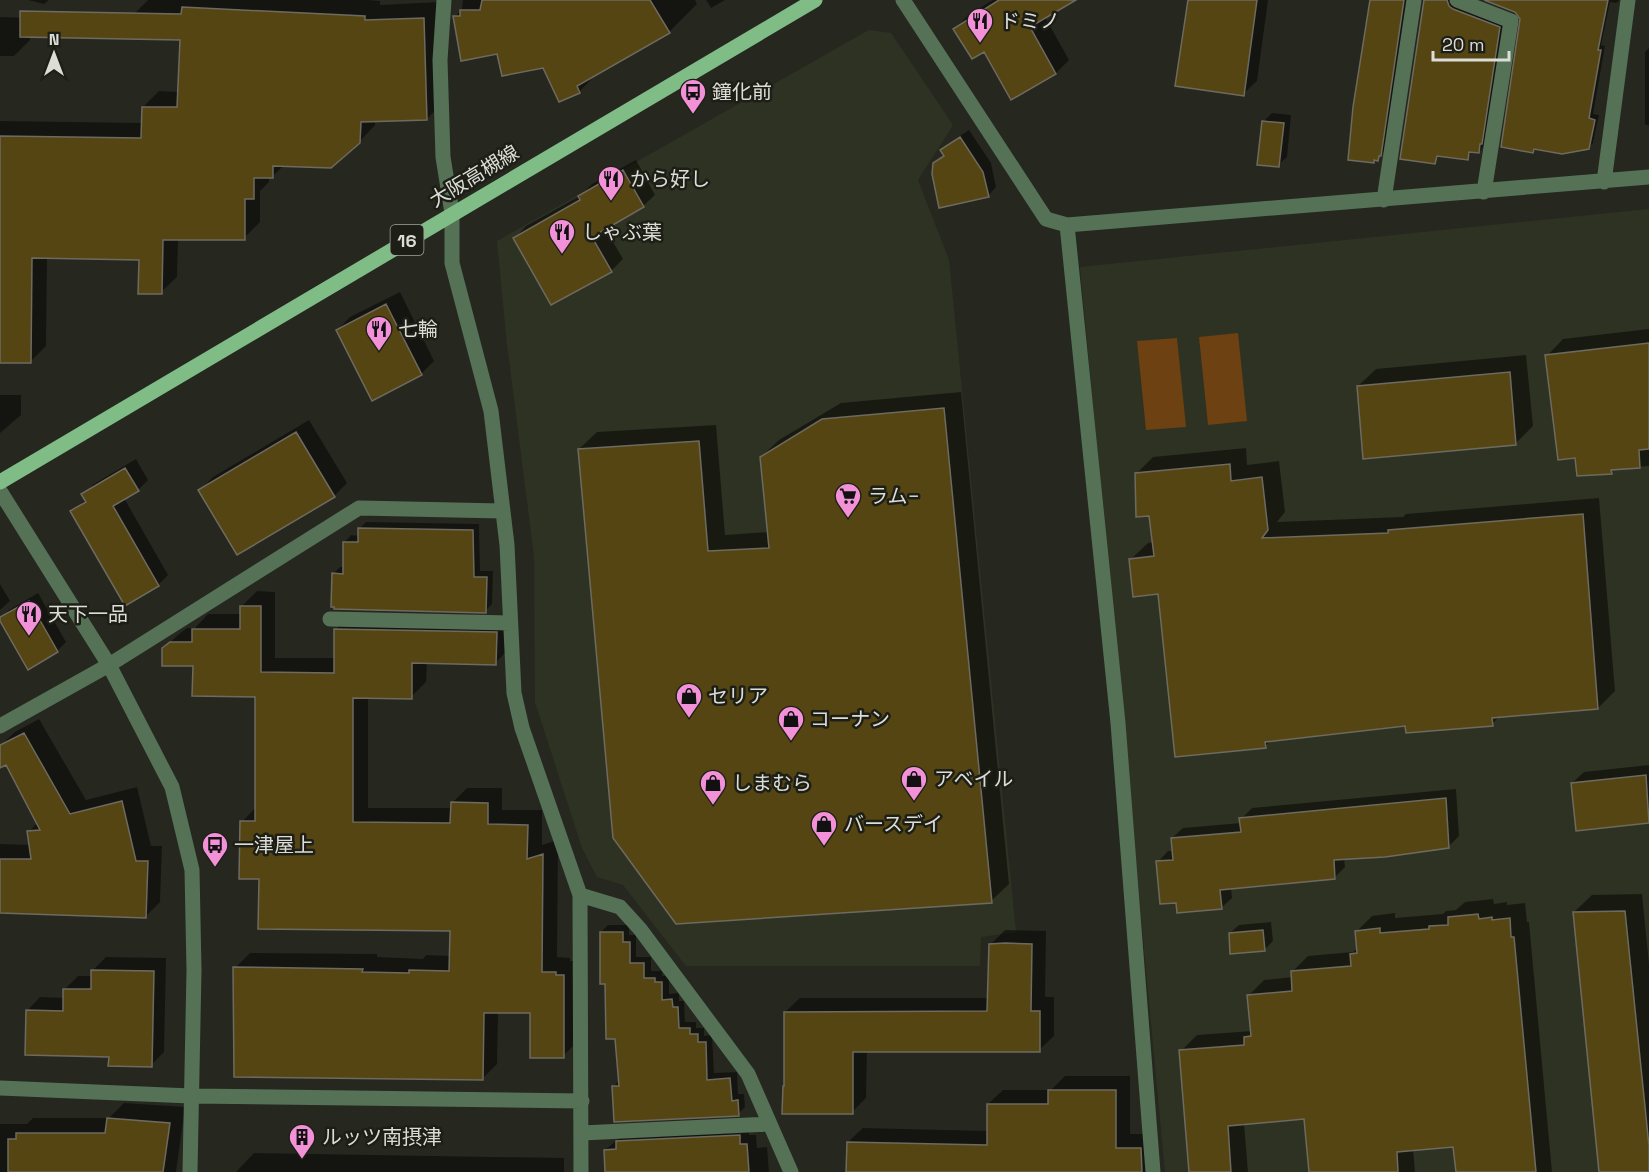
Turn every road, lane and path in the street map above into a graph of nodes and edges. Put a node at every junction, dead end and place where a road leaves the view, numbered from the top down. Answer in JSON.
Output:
{"nodes":[{"id":1,"x":444,"y":0,"type":"edge"},
{"id":2,"x":815,"y":0,"type":"edge"},
{"id":3,"x":903,"y":0,"type":"edge"},
{"id":4,"x":1414,"y":0,"type":"edge"},
{"id":5,"x":1457,"y":0,"type":"edge"},
{"id":6,"x":1628,"y":0,"type":"edge"},
{"id":7,"x":1649,"y":177,"type":"edge"},
{"id":8,"x":1604,"y":182,"type":"junction"},
{"id":9,"x":1484,"y":192,"type":"junction"},
{"id":10,"x":1384,"y":200,"type":"junction"},
{"id":11,"x":452,"y":213,"type":"junction"},
{"id":12,"x":1067,"y":225,"type":"junction"},
{"id":13,"x":0,"y":482,"type":"edge"},
{"id":14,"x":0,"y":491,"type":"edge"},
{"id":15,"x":502,"y":511,"type":"junction"},
{"id":16,"x":330,"y":619,"type":"dead end"},
{"id":17,"x":510,"y":623,"type":"junction"},
{"id":18,"x":109,"y":665,"type":"junction"},
{"id":19,"x":0,"y":726,"type":"edge"},
{"id":20,"x":580,"y":895,"type":"junction"},
{"id":21,"x":0,"y":1088,"type":"edge"},
{"id":22,"x":191,"y":1096,"type":"junction"},
{"id":23,"x":582,"y":1101,"type":"junction"},
{"id":24,"x":769,"y":1124,"type":"junction"},
{"id":25,"x":582,"y":1133,"type":"junction"},
{"id":26,"x":190,"y":1172,"type":"edge"},
{"id":27,"x":581,"y":1172,"type":"edge"},
{"id":28,"x":791,"y":1172,"type":"edge"},
{"id":29,"x":1153,"y":1172,"type":"edge"}],
"edges":[{"from":1,"to":11,"type":"street"},
{"from":2,"to":11,"type":"main road","name":"大阪高槻線","number":"16"},
{"from":3,"to":12,"type":"street"},
{"from":4,"to":10,"type":"street"},
{"from":5,"to":9,"type":"street"},
{"from":6,"to":8,"type":"street"},
{"from":7,"to":8,"type":"street"},
{"from":8,"to":9,"type":"street"},
{"from":9,"to":10,"type":"street"},
{"from":10,"to":12,"type":"street"},
{"from":11,"to":13,"type":"main road","name":"大阪高槻線","number":"16"},
{"from":11,"to":15,"type":"street"},
{"from":12,"to":29,"type":"street"},
{"from":14,"to":18,"type":"street"},
{"from":15,"to":17,"type":"street"},
{"from":15,"to":18,"type":"street"},
{"from":16,"to":17,"type":"street"},
{"from":17,"to":20,"type":"street"},
{"from":18,"to":19,"type":"street"},
{"from":18,"to":22,"type":"street"},
{"from":20,"to":23,"type":"street"},
{"from":20,"to":24,"type":"street"},
{"from":21,"to":22,"type":"street"},
{"from":22,"to":23,"type":"street"},
{"from":22,"to":26,"type":"street"},
{"from":23,"to":25,"type":"street"},
{"from":24,"to":25,"type":"street"},
{"from":24,"to":28,"type":"street"},
{"from":25,"to":27,"type":"street"}]}
